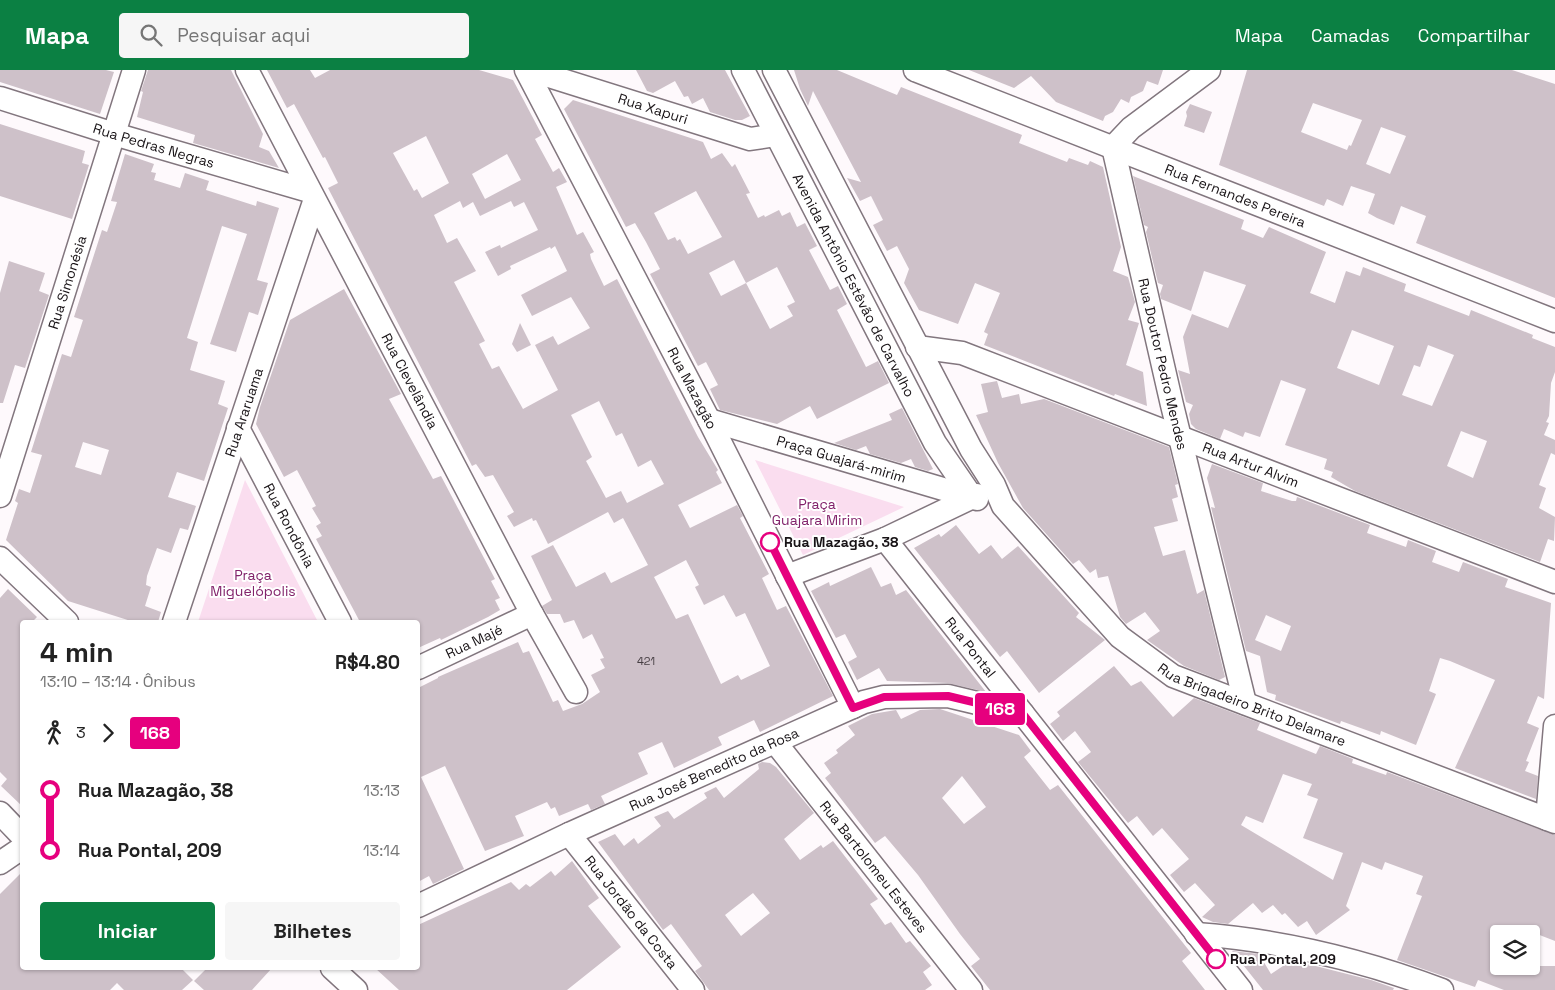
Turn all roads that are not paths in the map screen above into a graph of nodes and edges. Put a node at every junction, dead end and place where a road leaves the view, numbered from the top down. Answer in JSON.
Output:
{"nodes":[{"id":1,"x":134,"y":70,"type":"edge"},
{"id":2,"x":246,"y":70,"type":"edge"},
{"id":3,"x":526,"y":70,"type":"edge"},
{"id":4,"x":530,"y":70,"type":"edge"},
{"id":5,"x":743,"y":70,"type":"edge"},
{"id":6,"x":774,"y":70,"type":"edge"},
{"id":7,"x":915,"y":70,"type":"edge"},
{"id":8,"x":1209,"y":70,"type":"edge"},
{"id":9,"x":0,"y":98,"type":"edge"},
{"id":10,"x":114,"y":134,"type":"junction"},
{"id":11,"x":776,"y":135,"type":"junction"},
{"id":12,"x":1112,"y":147,"type":"junction"},
{"id":13,"x":312,"y":197,"type":"junction"},
{"id":14,"x":1555,"y":321,"type":"edge"},
{"id":15,"x":917,"y":347,"type":"junction"},
{"id":16,"x":709,"y":420,"type":"junction"},
{"id":17,"x":238,"y":428,"type":"junction"},
{"id":18,"x":1180,"y":436,"type":"junction"},
{"id":19,"x":994,"y":484,"type":"junction"},
{"id":20,"x":0,"y":496,"type":"edge"},
{"id":21,"x":972,"y":497,"type":"junction"},
{"id":22,"x":1003,"y":506,"type":"junction"},
{"id":23,"x":886,"y":539,"type":"junction"},
{"id":24,"x":0,"y":558,"type":"edge"},
{"id":25,"x":787,"y":576,"type":"junction"},
{"id":26,"x":1555,"y":582,"type":"edge"},
{"id":27,"x":532,"y":614,"type":"junction"},
{"id":28,"x":65,"y":620,"type":"edge"},
{"id":29,"x":175,"y":620,"type":"edge"},
{"id":30,"x":339,"y":620,"type":"edge"},
{"id":31,"x":420,"y":667,"type":"edge"},
{"id":32,"x":576,"y":692,"type":"dead end"},
{"id":33,"x":1245,"y":703,"type":"junction"},
{"id":34,"x":853,"y":708,"type":"junction"},
{"id":35,"x":1023,"y":714,"type":"junction"},
{"id":36,"x":1555,"y":726,"type":"edge"},
{"id":37,"x":775,"y":742,"type":"junction"},
{"id":38,"x":0,"y":813,"type":"edge"},
{"id":39,"x":1551,"y":820,"type":"edge"},
{"id":40,"x":20,"y":834,"type":"edge"},
{"id":41,"x":569,"y":834,"type":"junction"},
{"id":42,"x":20,"y":849,"type":"edge"},
{"id":43,"x":0,"y":863,"type":"edge"},
{"id":44,"x":420,"y":905,"type":"edge"},
{"id":45,"x":1196,"y":934,"type":"junction"},
{"id":46,"x":334,"y":970,"type":"edge"},
{"id":47,"x":356,"y":990,"type":"edge"},
{"id":48,"x":693,"y":990,"type":"edge"},
{"id":49,"x":971,"y":990,"type":"edge"},
{"id":50,"x":1241,"y":990,"type":"edge"},
{"id":51,"x":1442,"y":990,"type":"edge"}],
"edges":[{"from":1,"to":10,"type":"street","name":"Rua Simonésia"},
{"from":2,"to":13,"type":"street","name":"Rua Clevelândia"},
{"from":3,"to":16,"type":"street","name":"Rua Mazagão"},
{"from":4,"to":11,"type":"street","name":"Rua Xapuri"},
{"from":5,"to":11,"type":"street","name":"Avenida Antônio Estêvão de Carvalho"},
{"from":6,"to":15,"type":"street","name":"Avenida Antônio Estêvão de Carvalho"},
{"from":7,"to":12,"type":"street","name":"Rua Fernandes Pereira"},
{"from":8,"to":12,"type":"street"},
{"from":9,"to":10,"type":"street","name":"Rua Pedras Negras"},
{"from":10,"to":13,"type":"street","name":"Rua Pedras Negras"},
{"from":10,"to":20,"type":"street","name":"Rua Simonésia"},
{"from":11,"to":21,"type":"street","name":"Avenida Antônio Estêvão de Carvalho"},
{"from":12,"to":14,"type":"street","name":"Rua Fernandes Pereira"},
{"from":12,"to":18,"type":"street","name":"Rua Doutor Pedro Mendes"},
{"from":13,"to":17,"type":"street","name":"Rua Araruama"},
{"from":13,"to":27,"type":"street","name":"Rua Clevelândia"},
{"from":15,"to":18,"type":"street","name":"Rua Artur Alvim"},
{"from":15,"to":19,"type":"street","name":"Avenida Antônio Estêvão de Carvalho"},
{"from":16,"to":21,"type":"street","name":"Praça Guajará-mirim"},
{"from":16,"to":25,"type":"street","name":"Rua Mazagão"},
{"from":17,"to":29,"type":"street","name":"Rua Araruama"},
{"from":17,"to":30,"type":"street","name":"Rua Rondônia"},
{"from":18,"to":26,"type":"street","name":"Rua Artur Alvim"},
{"from":18,"to":33,"type":"street","name":"Rua Doutor Pedro Mendes"},
{"from":19,"to":21,"type":"street"},
{"from":19,"to":22,"type":"street","name":"Rua Brigadeiro Brito Delamare"},
{"from":21,"to":22,"type":"street"},
{"from":21,"to":23,"type":"street"},
{"from":22,"to":33,"type":"street","name":"Rua Brigadeiro Brito Delamare"},
{"from":23,"to":25,"type":"street"},
{"from":23,"to":35,"type":"street","name":"Rua Pontal"},
{"from":24,"to":28,"type":"street"},
{"from":25,"to":34,"type":"street","name":"Rua Mazagão"},
{"from":27,"to":31,"type":"street","name":"Rua Majé"},
{"from":27,"to":32,"type":"street","name":"Rua Clevelândia"},
{"from":33,"to":39,"type":"street","name":"Rua Brigadeiro Brito Delamare"},
{"from":34,"to":35,"type":"street","name":"Rua José Benedito da Rosa"},
{"from":34,"to":37,"type":"street","name":"Rua José Benedito da Rosa"},
{"from":35,"to":45,"type":"street","name":"Rua Pontal"},
{"from":36,"to":39,"type":"street"},
{"from":37,"to":41,"type":"street","name":"Rua José Benedito da Rosa"},
{"from":37,"to":49,"type":"street","name":"Rua Bartolomeu Esteves"},
{"from":38,"to":40,"type":"street"},
{"from":41,"to":44,"type":"street","name":"Rua José Benedito da Rosa"},
{"from":41,"to":48,"type":"street","name":"Rua Jordão da Costa"},
{"from":42,"to":43,"type":"street"},
{"from":45,"to":50,"type":"street","name":"Rua Pontal"},
{"from":45,"to":51,"type":"street"},
{"from":46,"to":47,"type":"street"}]}
